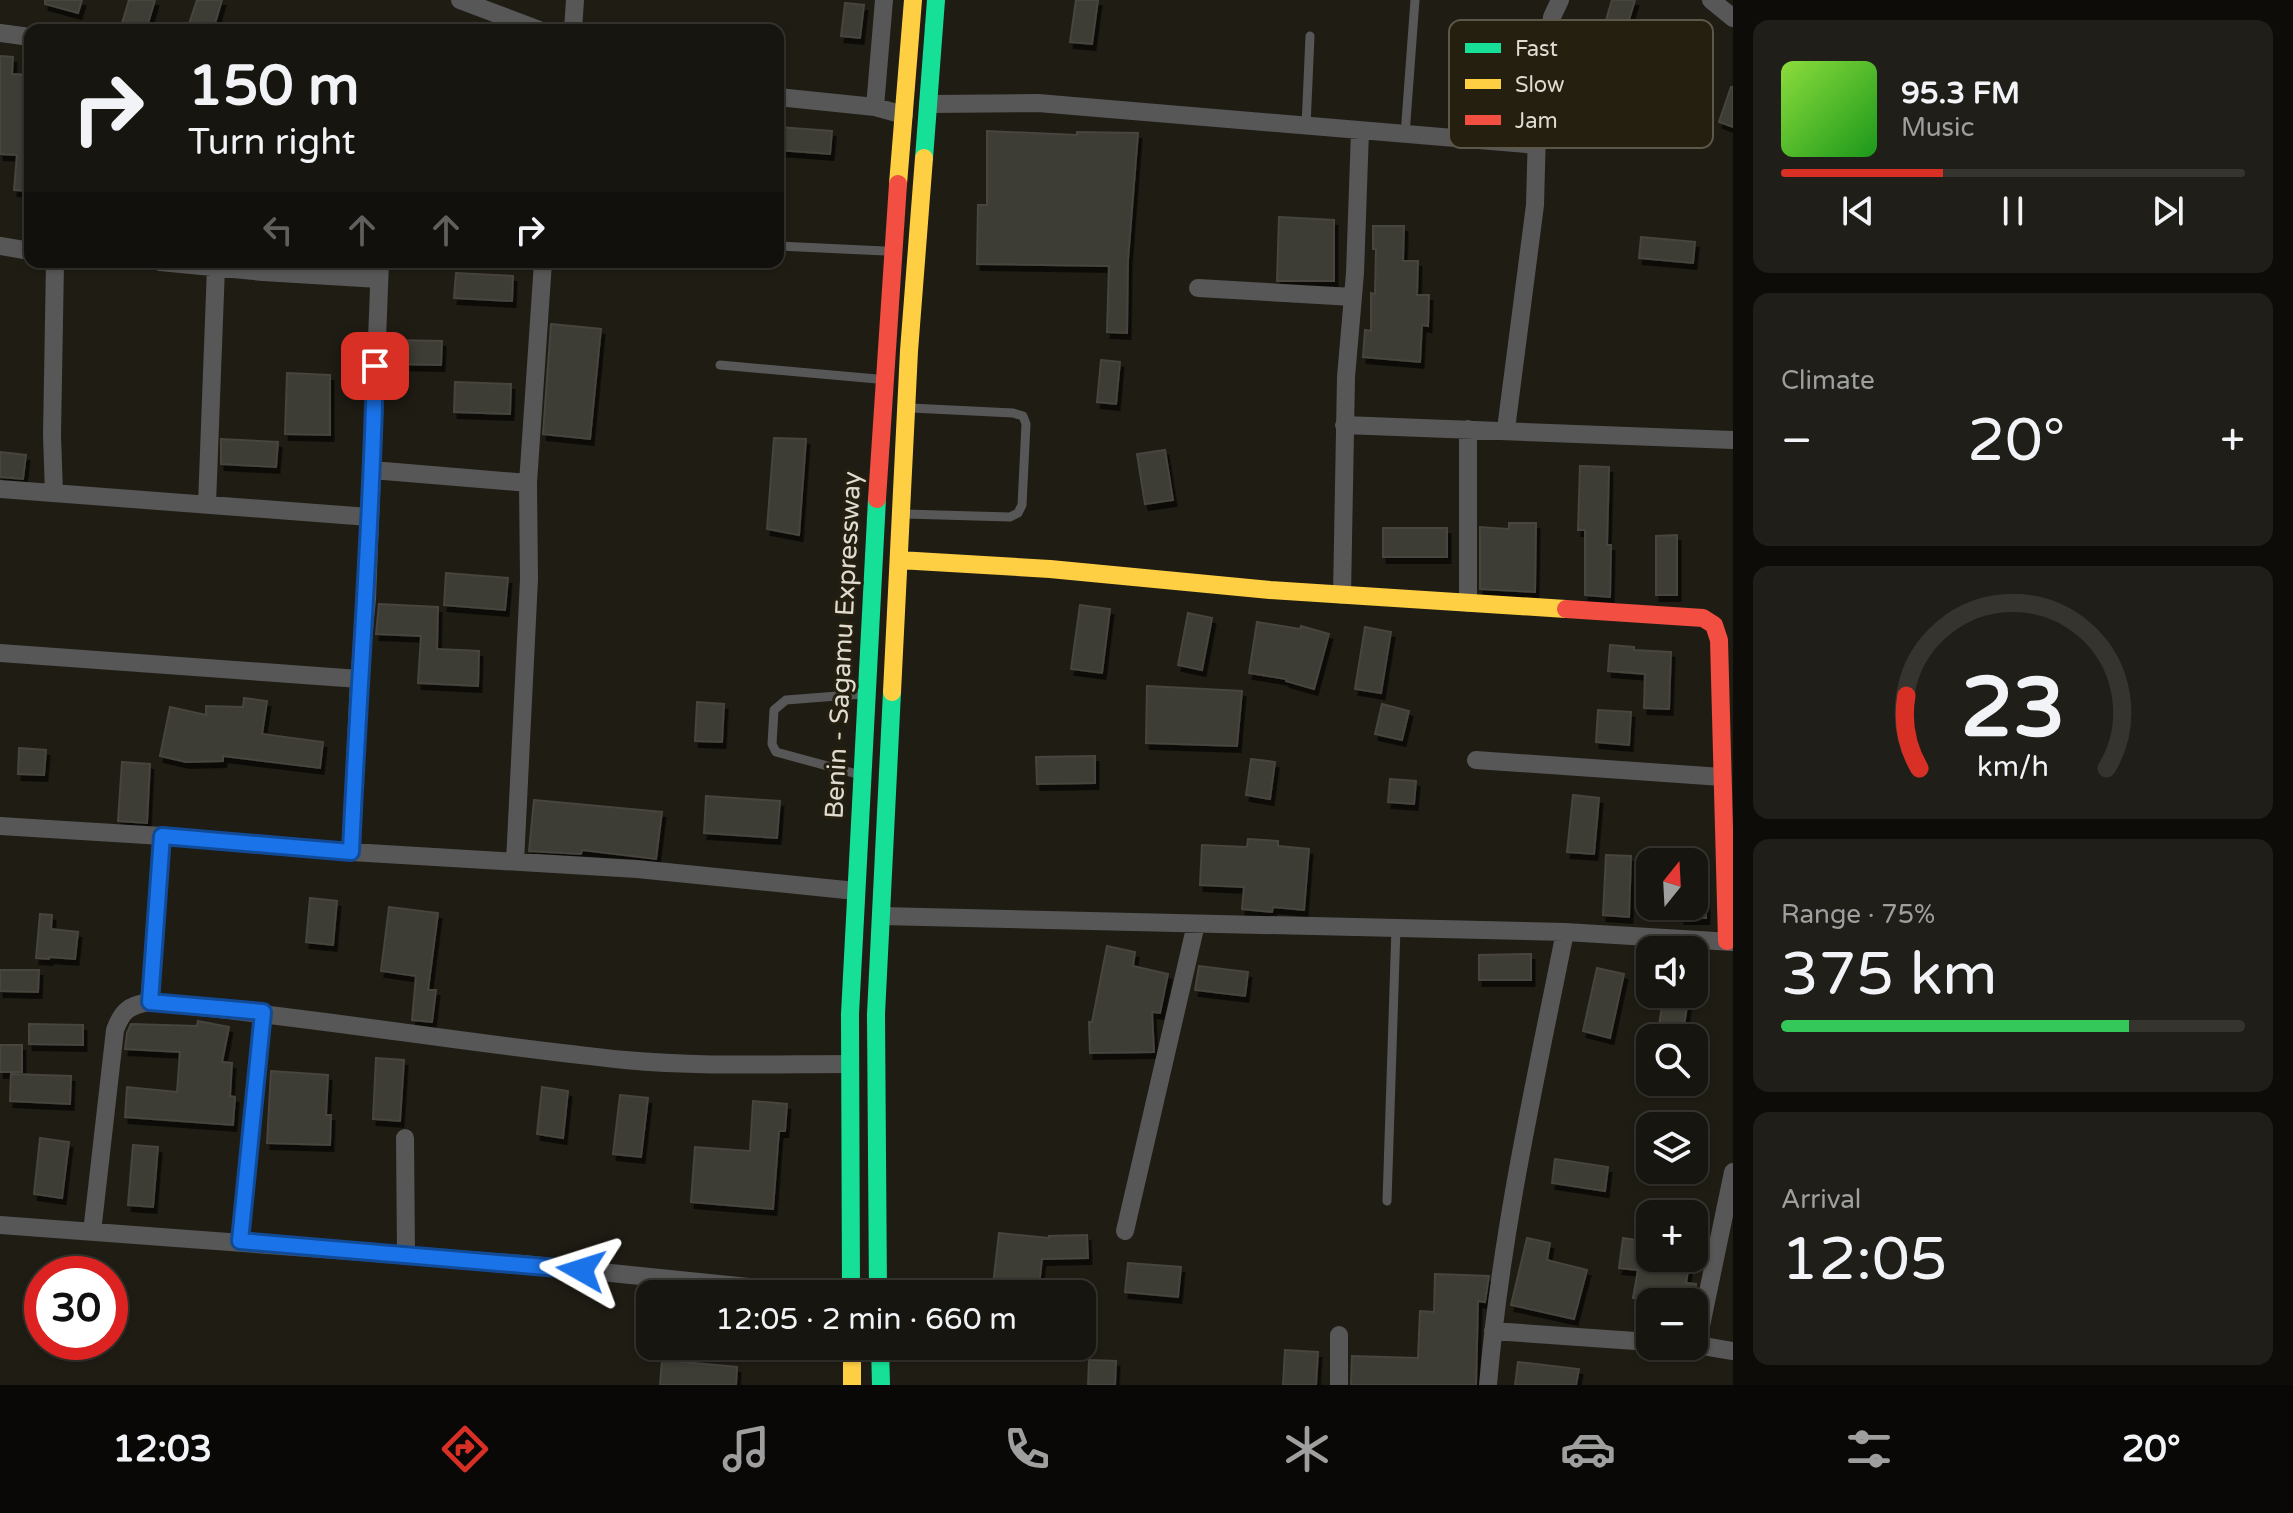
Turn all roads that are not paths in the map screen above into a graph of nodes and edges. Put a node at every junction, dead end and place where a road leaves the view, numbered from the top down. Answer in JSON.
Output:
{"nodes":[{"id":1,"x":460,"y":0,"type":"edge"},
{"id":2,"x":575,"y":0,"type":"edge"},
{"id":3,"x":884,"y":0,"type":"edge"},
{"id":4,"x":913,"y":0,"type":"edge"},
{"id":5,"x":936,"y":0,"type":"edge"},
{"id":6,"x":1415,"y":0,"type":"edge"},
{"id":7,"x":1560,"y":0,"type":"edge"},
{"id":8,"x":1711,"y":0,"type":"edge"},
{"id":9,"x":1733,"y":18,"type":"edge"},
{"id":10,"x":1552,"y":20,"type":"edge"},
{"id":11,"x":523,"y":24,"type":"edge"},
{"id":12,"x":573,"y":24,"type":"edge"},
{"id":13,"x":0,"y":33,"type":"edge"},
{"id":14,"x":24,"y":36,"type":"edge"},
{"id":15,"x":1310,"y":36,"type":"dead end"},
{"id":16,"x":784,"y":98,"type":"edge"},
{"id":17,"x":928,"y":104,"type":"junction"},
{"id":18,"x":875,"y":107,"type":"junction"},
{"id":19,"x":904,"y":115,"type":"junction"},
{"id":20,"x":1306,"y":126,"type":"junction"},
{"id":21,"x":1360,"y":131,"type":"junction"},
{"id":22,"x":1405,"y":135,"type":"junction"},
{"id":23,"x":1449,"y":138,"type":"edge"},
{"id":24,"x":1537,"y":148,"type":"edge"},
{"id":25,"x":0,"y":246,"type":"edge"},
{"id":26,"x":784,"y":246,"type":"edge"},
{"id":27,"x":24,"y":250,"type":"edge"},
{"id":28,"x":892,"y":251,"type":"junction"},
{"id":29,"x":55,"y":268,"type":"edge"},
{"id":30,"x":216,"y":268,"type":"edge"},
{"id":31,"x":271,"y":268,"type":"edge"},
{"id":32,"x":543,"y":268,"type":"edge"},
{"id":33,"x":380,"y":270,"type":"edge"},
{"id":34,"x":1198,"y":288,"type":"dead end"},
{"id":35,"x":1353,"y":297,"type":"junction"},
{"id":36,"x":720,"y":365,"type":"dead end"},
{"id":37,"x":884,"y":380,"type":"junction"},
{"id":38,"x":907,"y":407,"type":"junction"},
{"id":39,"x":1344,"y":425,"type":"junction"},
{"id":40,"x":1468,"y":429,"type":"junction"},
{"id":41,"x":1506,"y":429,"type":"junction"},
{"id":42,"x":1733,"y":440,"type":"edge"},
{"id":43,"x":372,"y":470,"type":"junction"},
{"id":44,"x":528,"y":483,"type":"junction"},
{"id":45,"x":0,"y":489,"type":"edge"},
{"id":46,"x":54,"y":493,"type":"junction"},
{"id":47,"x":207,"y":504,"type":"junction"},
{"id":48,"x":901,"y":514,"type":"junction"},
{"id":49,"x":369,"y":517,"type":"junction"},
{"id":50,"x":899,"y":560,"type":"junction"},
{"id":51,"x":1342,"y":595,"type":"junction"},
{"id":52,"x":1468,"y":603,"type":"junction"},
{"id":53,"x":0,"y":653,"type":"edge"},
{"id":54,"x":359,"y":679,"type":"junction"},
{"id":55,"x":866,"y":694,"type":"junction"},
{"id":56,"x":1476,"y":760,"type":"dead end"},
{"id":57,"x":862,"y":776,"type":"junction"},
{"id":58,"x":1722,"y":777,"type":"junction"},
{"id":59,"x":0,"y":826,"type":"edge"},
{"id":60,"x":162,"y":836,"type":"junction"},
{"id":61,"x":351,"y":852,"type":"junction"},
{"id":62,"x":515,"y":862,"type":"junction"},
{"id":63,"x":856,"y":891,"type":"junction"},
{"id":64,"x":881,"y":916,"type":"junction"},
{"id":65,"x":1196,"y":924,"type":"junction"},
{"id":66,"x":1396,"y":928,"type":"junction"},
{"id":67,"x":1565,"y":932,"type":"junction"},
{"id":68,"x":1730,"y":941,"type":"edge"},
{"id":69,"x":150,"y":1002,"type":"junction"},
{"id":70,"x":263,"y":1012,"type":"junction"},
{"id":71,"x":850,"y":1064,"type":"junction"},
{"id":72,"x":405,"y":1138,"type":"dead end"},
{"id":73,"x":1733,"y":1172,"type":"edge"},
{"id":74,"x":1387,"y":1201,"type":"dead end"},
{"id":75,"x":0,"y":1225,"type":"edge"},
{"id":76,"x":1125,"y":1231,"type":"dead end"},
{"id":77,"x":92,"y":1232,"type":"junction"},
{"id":78,"x":240,"y":1241,"type":"junction"},
{"id":79,"x":406,"y":1254,"type":"junction"},
{"id":80,"x":680,"y":1280,"type":"edge"},
{"id":81,"x":851,"y":1280,"type":"edge"},
{"id":82,"x":878,"y":1280,"type":"edge"},
{"id":83,"x":1708,"y":1289,"type":"edge"},
{"id":84,"x":1493,"y":1331,"type":"junction"},
{"id":85,"x":1339,"y":1335,"type":"dead end"},
{"id":86,"x":1636,"y":1341,"type":"edge"},
{"id":87,"x":1708,"y":1347,"type":"edge"},
{"id":88,"x":1733,"y":1351,"type":"edge"},
{"id":89,"x":852,"y":1360,"type":"edge"},
{"id":90,"x":880,"y":1360,"type":"edge"},
{"id":91,"x":852,"y":1385,"type":"edge"},
{"id":92,"x":881,"y":1385,"type":"edge"},
{"id":93,"x":1339,"y":1385,"type":"edge"},
{"id":94,"x":1488,"y":1385,"type":"edge"}],
"edges":[{"from":1,"to":11,"type":"street"},
{"from":2,"to":12,"type":"street"},
{"from":3,"to":18,"type":"street"},
{"from":4,"to":19,"type":"main road","name":"Benin - Sagamu Expressway"},
{"from":5,"to":17,"type":"main road"},
{"from":6,"to":22,"type":"lane"},
{"from":7,"to":10,"type":"street"},
{"from":8,"to":9,"type":"street"},
{"from":13,"to":14,"type":"street"},
{"from":15,"to":20,"type":"lane"},
{"from":16,"to":18,"type":"street"},
{"from":17,"to":20,"type":"street"},
{"from":17,"to":38,"type":"main road"},
{"from":18,"to":19,"type":"street"},
{"from":19,"to":28,"type":"main road","name":"Benin - Sagamu Expressway"},
{"from":20,"to":21,"type":"street"},
{"from":21,"to":22,"type":"street"},
{"from":21,"to":35,"type":"street"},
{"from":22,"to":23,"type":"street"},
{"from":24,"to":41,"type":"street"},
{"from":25,"to":27,"type":"street"},
{"from":26,"to":28,"type":"lane"},
{"from":28,"to":37,"type":"main road","name":"Benin - Sagamu Expressway"},
{"from":29,"to":46,"type":"street"},
{"from":30,"to":47,"type":"street"},
{"from":31,"to":33,"type":"street"},
{"from":32,"to":44,"type":"street"},
{"from":33,"to":43,"type":"street"},
{"from":34,"to":35,"type":"street"},
{"from":35,"to":39,"type":"street"},
{"from":36,"to":37,"type":"lane"},
{"from":37,"to":55,"type":"main road","name":"Benin - Sagamu Expressway"},
{"from":38,"to":48,"type":"main road"},
{"from":38,"to":48,"type":"lane"},
{"from":39,"to":40,"type":"street"},
{"from":39,"to":51,"type":"street"},
{"from":40,"to":41,"type":"street"},
{"from":40,"to":52,"type":"street"},
{"from":41,"to":42,"type":"street"},
{"from":43,"to":44,"type":"street"},
{"from":43,"to":49,"type":"street"},
{"from":44,"to":62,"type":"street"},
{"from":45,"to":46,"type":"street"},
{"from":46,"to":47,"type":"street"},
{"from":47,"to":49,"type":"street"},
{"from":48,"to":50,"type":"main road"},
{"from":49,"to":54,"type":"street"},
{"from":50,"to":51,"type":"main road"},
{"from":50,"to":64,"type":"main road"},
{"from":51,"to":52,"type":"main road"},
{"from":52,"to":58,"type":"main road"},
{"from":53,"to":54,"type":"street"},
{"from":54,"to":61,"type":"street"},
{"from":55,"to":57,"type":"main road","name":"Benin - Sagamu Expressway"},
{"from":55,"to":57,"type":"lane"},
{"from":56,"to":58,"type":"street"},
{"from":57,"to":63,"type":"main road","name":"Benin - Sagamu Expressway"},
{"from":58,"to":68,"type":"main road"},
{"from":59,"to":60,"type":"street"},
{"from":60,"to":61,"type":"street"},
{"from":60,"to":69,"type":"street"},
{"from":61,"to":62,"type":"street"},
{"from":62,"to":63,"type":"street"},
{"from":63,"to":71,"type":"main road","name":"Benin - Sagamu Expressway"},
{"from":64,"to":65,"type":"street"},
{"from":64,"to":82,"type":"main road"},
{"from":65,"to":66,"type":"street"},
{"from":65,"to":76,"type":"street"},
{"from":66,"to":67,"type":"street"},
{"from":66,"to":74,"type":"lane"},
{"from":67,"to":68,"type":"street"},
{"from":67,"to":84,"type":"street"},
{"from":69,"to":70,"type":"street"},
{"from":69,"to":77,"type":"street"},
{"from":70,"to":71,"type":"street"},
{"from":70,"to":78,"type":"street"},
{"from":71,"to":81,"type":"main road","name":"Benin - Sagamu Expressway"},
{"from":72,"to":79,"type":"street"},
{"from":73,"to":83,"type":"street"},
{"from":75,"to":77,"type":"street"},
{"from":77,"to":78,"type":"street"},
{"from":78,"to":79,"type":"street"},
{"from":79,"to":80,"type":"street"},
{"from":84,"to":86,"type":"street"},
{"from":84,"to":94,"type":"street"},
{"from":85,"to":93,"type":"street"},
{"from":87,"to":88,"type":"street"},
{"from":89,"to":91,"type":"main road"},
{"from":90,"to":92,"type":"main road"}]}
